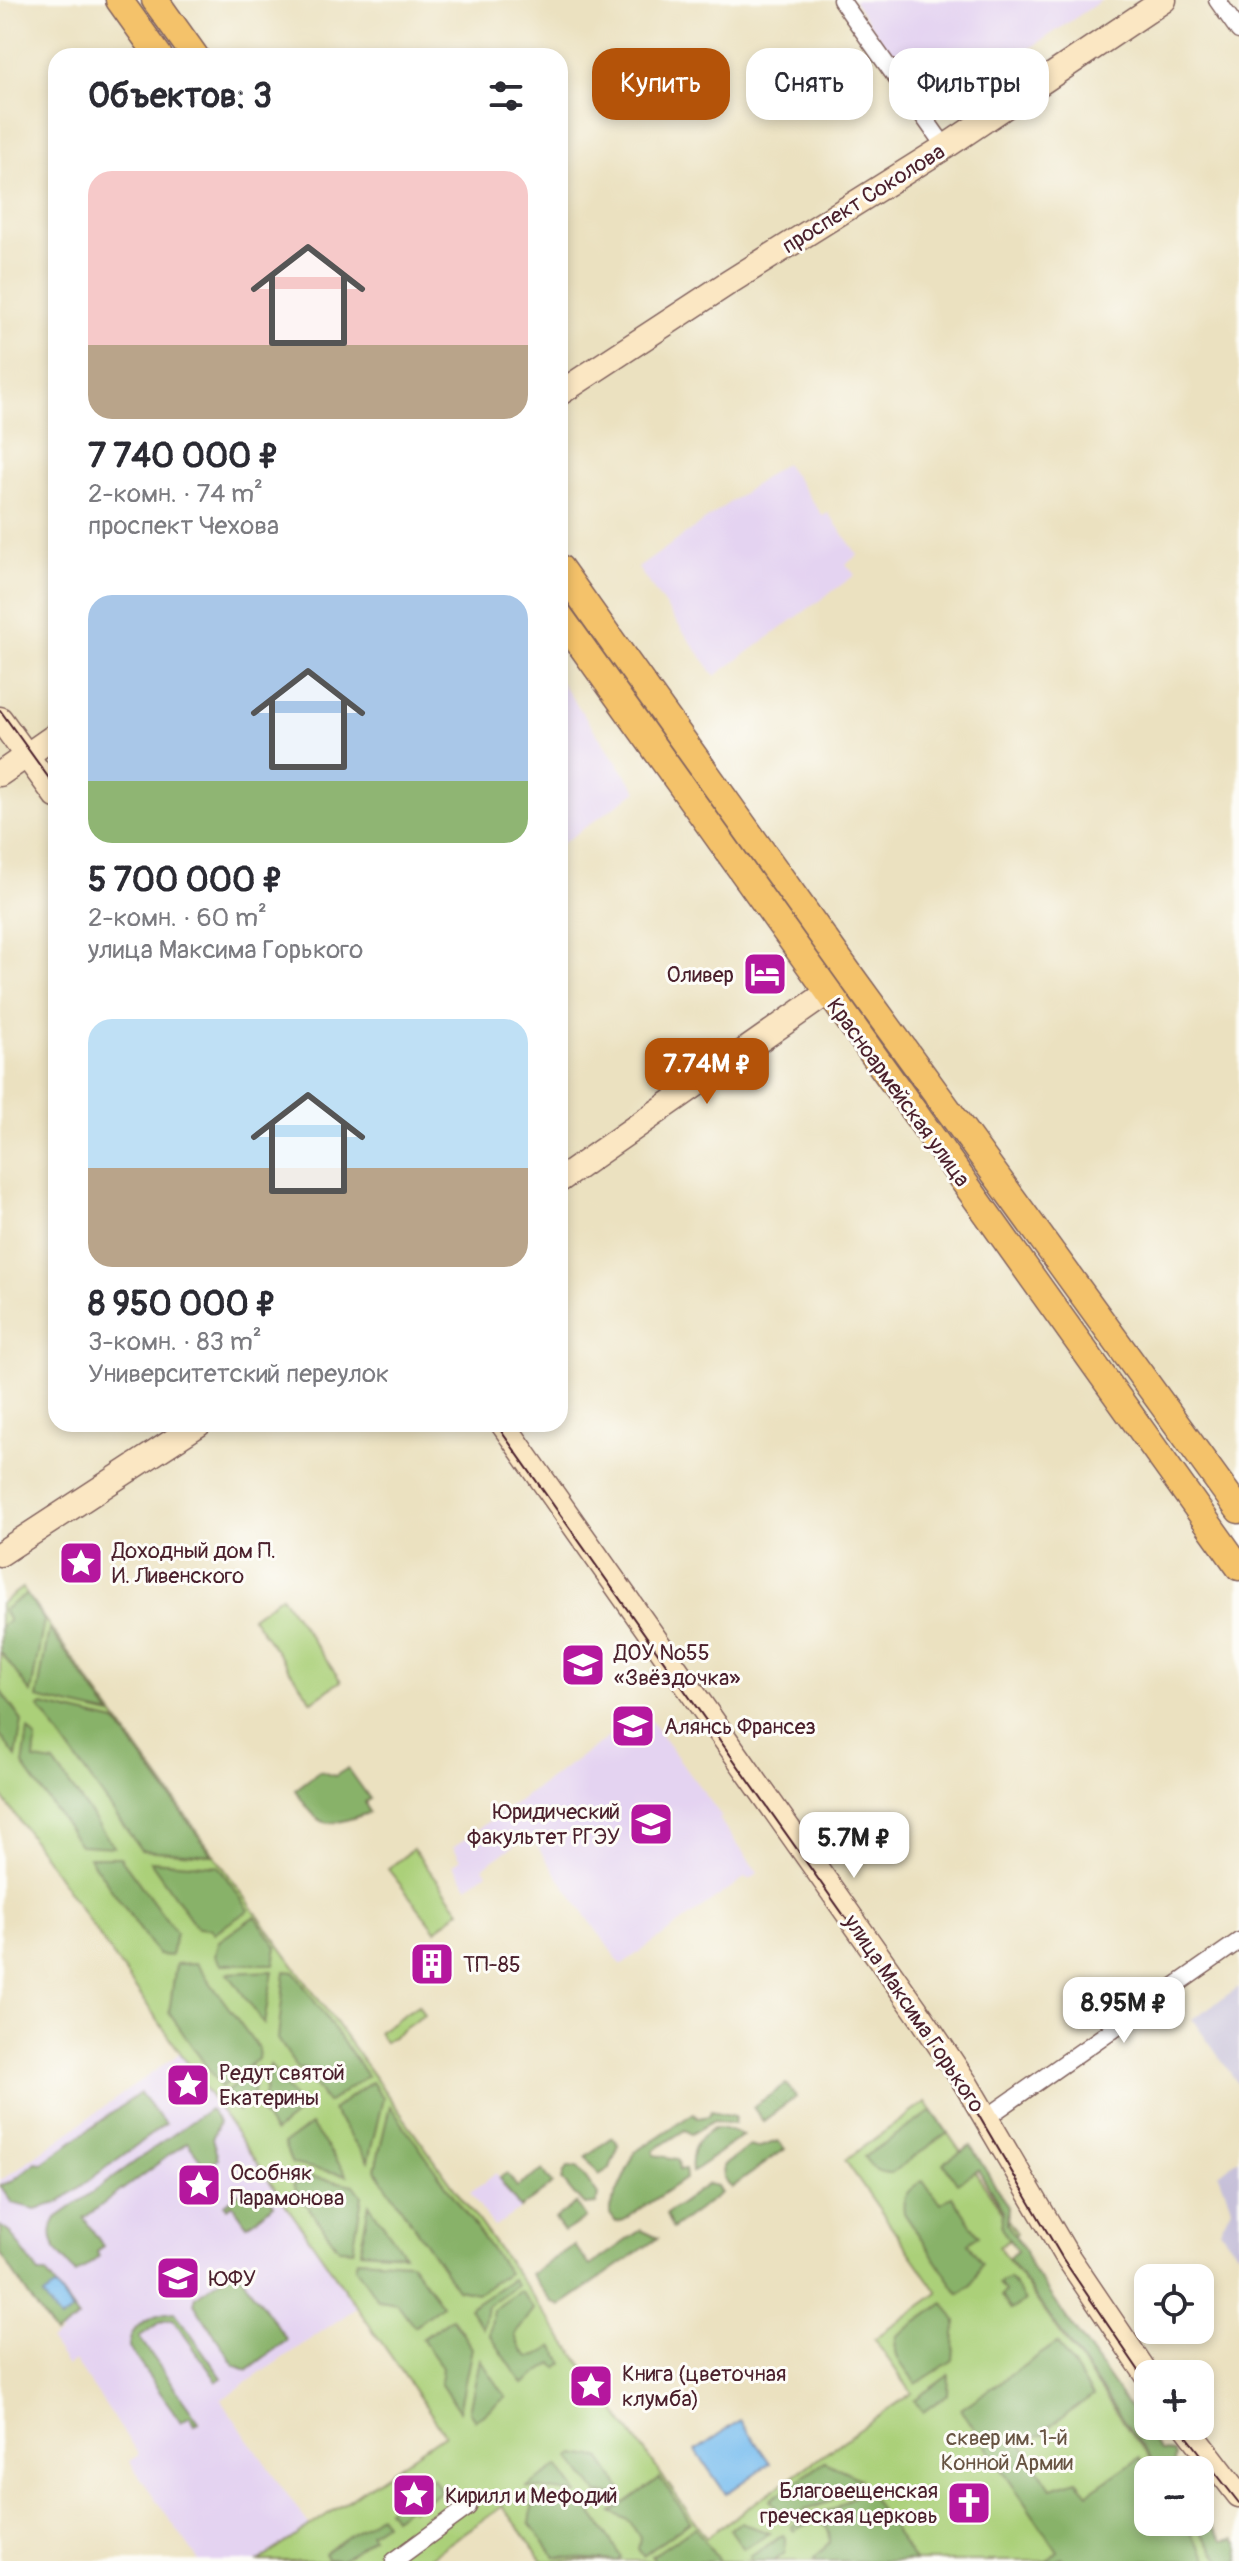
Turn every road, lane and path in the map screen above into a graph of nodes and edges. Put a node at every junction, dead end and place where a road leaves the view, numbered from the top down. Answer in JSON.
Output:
{"nodes":[{"id":1,"x":119,"y":0,"type":"edge"},
{"id":2,"x":155,"y":0,"type":"edge"},
{"id":3,"x":841,"y":0,"type":"edge"},
{"id":4,"x":1164,"y":0,"type":"edge"},
{"id":5,"x":1217,"y":0,"type":"edge"},
{"id":6,"x":1239,"y":31,"type":"edge"},
{"id":7,"x":153,"y":48,"type":"edge"},
{"id":8,"x":189,"y":48,"type":"edge"},
{"id":9,"x":945,"y":147,"type":"junction"},
{"id":10,"x":568,"y":388,"type":"edge"},
{"id":11,"x":568,"y":579,"type":"edge"},
{"id":12,"x":568,"y":627,"type":"edge"},
{"id":13,"x":0,"y":719,"type":"edge"},
{"id":14,"x":48,"y":741,"type":"edge"},
{"id":15,"x":27,"y":755,"type":"junction"},
{"id":16,"x":0,"y":774,"type":"edge"},
{"id":17,"x":48,"y":785,"type":"edge"},
{"id":18,"x":827,"y":993,"type":"junction"},
{"id":19,"x":568,"y":1174,"type":"edge"},
{"id":20,"x":187,"y":1432,"type":"edge"},
{"id":21,"x":509,"y":1432,"type":"edge"},
{"id":22,"x":1239,"y":1510,"type":"edge"},
{"id":23,"x":0,"y":1554,"type":"edge"},
{"id":24,"x":1239,"y":1567,"type":"edge"},
{"id":25,"x":1239,"y":1941,"type":"edge"},
{"id":26,"x":986,"y":2118,"type":"junction"},
{"id":27,"x":1137,"y":2360,"type":"edge"},
{"id":28,"x":1197,"y":2440,"type":"edge"},
{"id":29,"x":1239,"y":2495,"type":"edge"},
{"id":30,"x":468,"y":2507,"type":"dead end"},
{"id":31,"x":394,"y":2561,"type":"edge"}],
"edges":[{"from":1,"to":7,"type":"main road"},
{"from":2,"to":8,"type":"main road"},
{"from":3,"to":9,"type":"street"},
{"from":4,"to":9,"type":"main road","name":"проспект Соколова"},
{"from":5,"to":6,"type":"street"},
{"from":9,"to":10,"type":"main road","name":"проспект Соколова"},
{"from":11,"to":22,"type":"main road","name":"Красноармейская улица"},
{"from":12,"to":18,"type":"main road","name":"Красноармейская улица"},
{"from":13,"to":15,"type":"main road"},
{"from":14,"to":15,"type":"main road"},
{"from":15,"to":16,"type":"main road"},
{"from":15,"to":17,"type":"main road"},
{"from":18,"to":19,"type":"main road"},
{"from":18,"to":24,"type":"main road","name":"Красноармейская улица"},
{"from":20,"to":23,"type":"main road"},
{"from":21,"to":26,"type":"main road","name":"улица Максима Горького"},
{"from":25,"to":26,"type":"street"},
{"from":26,"to":27,"type":"main road","name":"улица Максима Горького"},
{"from":28,"to":29,"type":"main road"},
{"from":30,"to":31,"type":"street"}]}
